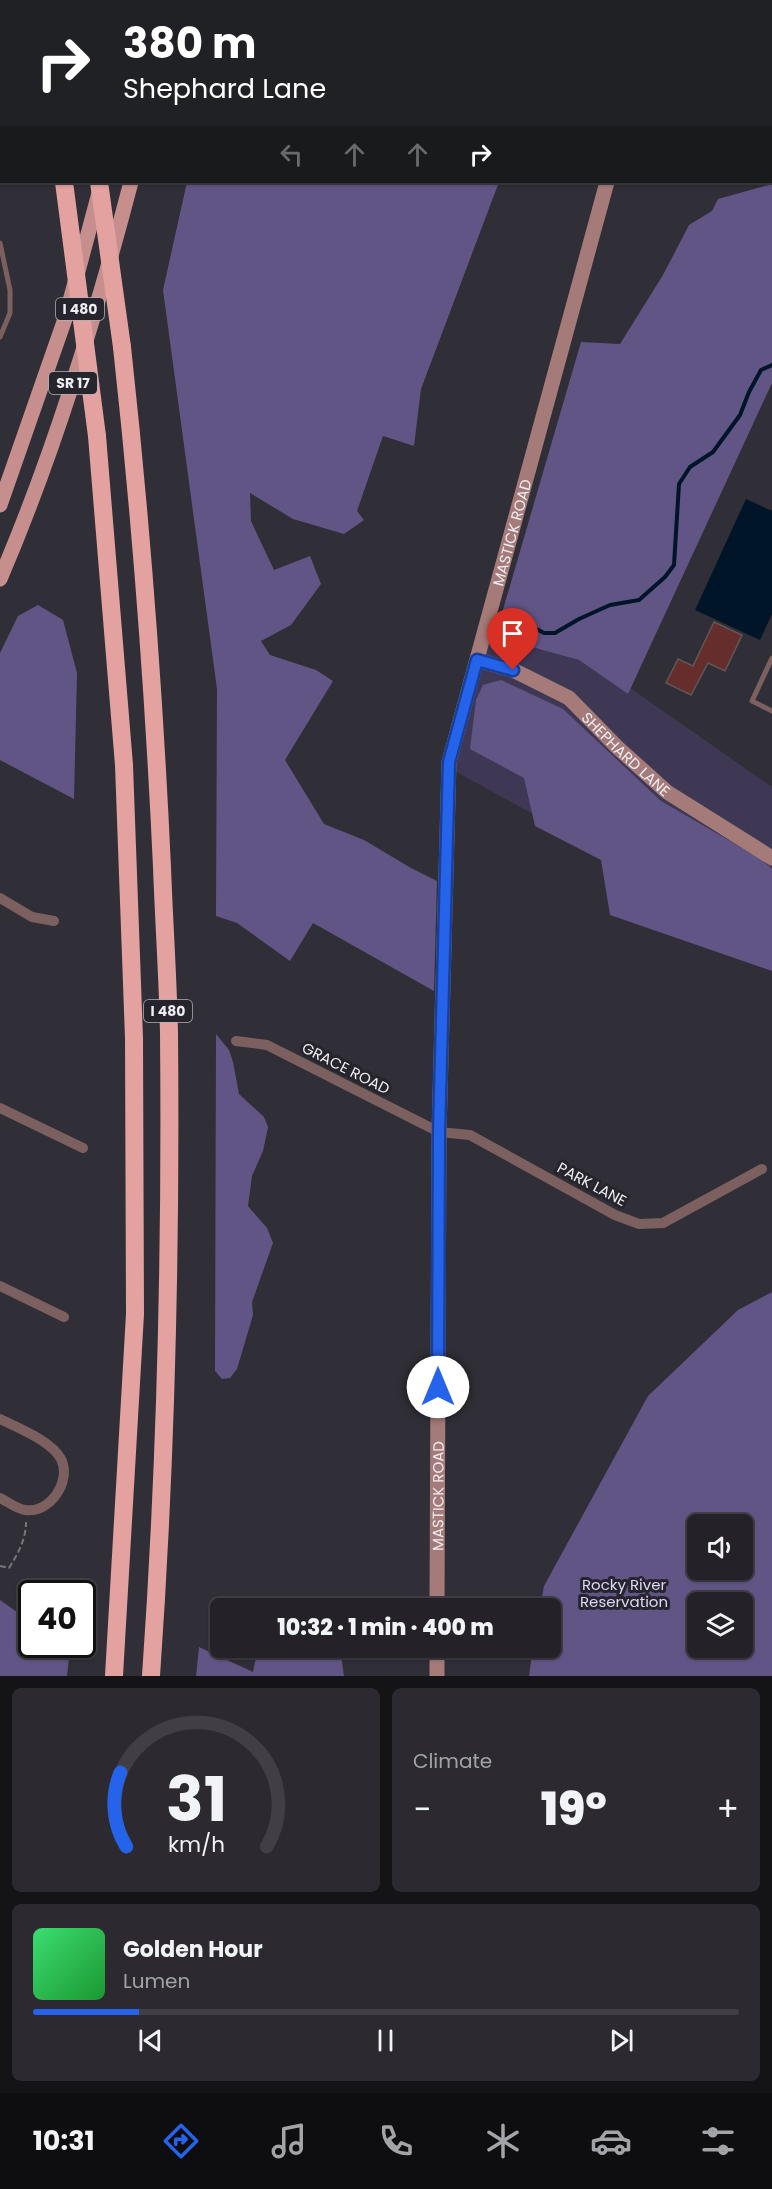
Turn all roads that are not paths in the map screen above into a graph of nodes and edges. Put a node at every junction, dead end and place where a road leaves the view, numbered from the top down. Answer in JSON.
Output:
{"nodes":[{"id":1,"x":64,"y":183,"type":"edge"},
{"id":2,"x":101,"y":183,"type":"edge"},
{"id":3,"x":101,"y":183,"type":"edge"},
{"id":4,"x":131,"y":183,"type":"edge"},
{"id":5,"x":607,"y":183,"type":"edge"},
{"id":6,"x":0,"y":243,"type":"edge"},
{"id":7,"x":0,"y":337,"type":"edge"},
{"id":8,"x":0,"y":505,"type":"edge"},
{"id":9,"x":0,"y":579,"type":"edge"},
{"id":10,"x":772,"y":658,"type":"edge"},
{"id":11,"x":477,"y":660,"type":"junction"},
{"id":12,"x":772,"y":711,"type":"edge"},
{"id":13,"x":772,"y":858,"type":"edge"},
{"id":14,"x":0,"y":898,"type":"edge"},
{"id":15,"x":54,"y":921,"type":"dead end"},
{"id":16,"x":236,"y":1041,"type":"dead end"},
{"id":17,"x":0,"y":1108,"type":"edge"},
{"id":18,"x":439,"y":1132,"type":"junction"},
{"id":19,"x":82,"y":1148,"type":"dead end"},
{"id":20,"x":762,"y":1169,"type":"dead end"},
{"id":21,"x":0,"y":1286,"type":"edge"},
{"id":22,"x":64,"y":1317,"type":"dead end"},
{"id":23,"x":0,"y":1419,"type":"edge"},
{"id":24,"x":0,"y":1498,"type":"edge"},
{"id":25,"x":437,"y":1598,"type":"edge"},
{"id":26,"x":437,"y":1658,"type":"edge"},
{"id":27,"x":114,"y":1676,"type":"edge"},
{"id":28,"x":151,"y":1676,"type":"edge"},
{"id":29,"x":437,"y":1676,"type":"edge"}],
"edges":[{"from":1,"to":27,"type":"highway","number":"I 480","bridge":true},
{"from":2,"to":28,"type":"highway","number":"I 480","bridge":true},
{"from":3,"to":8,"type":"main road","number":"SR 17"},
{"from":4,"to":9,"type":"main road","number":"SR 17"},
{"from":5,"to":11,"type":"street","name":"MASTICK ROAD"},
{"from":6,"to":7,"type":"lane"},
{"from":10,"to":12,"type":"lane"},
{"from":11,"to":13,"type":"street","name":"SHEPHARD LANE"},
{"from":11,"to":18,"type":"street","name":"MASTICK ROAD"},
{"from":14,"to":15,"type":"street"},
{"from":16,"to":18,"type":"street","name":"GRACE ROAD"},
{"from":17,"to":19,"type":"street"},
{"from":18,"to":20,"type":"street","name":"PARK LANE"},
{"from":18,"to":25,"type":"street","name":"MASTICK ROAD"},
{"from":21,"to":22,"type":"street"},
{"from":23,"to":24,"type":"street"},
{"from":26,"to":29,"type":"street"}]}
